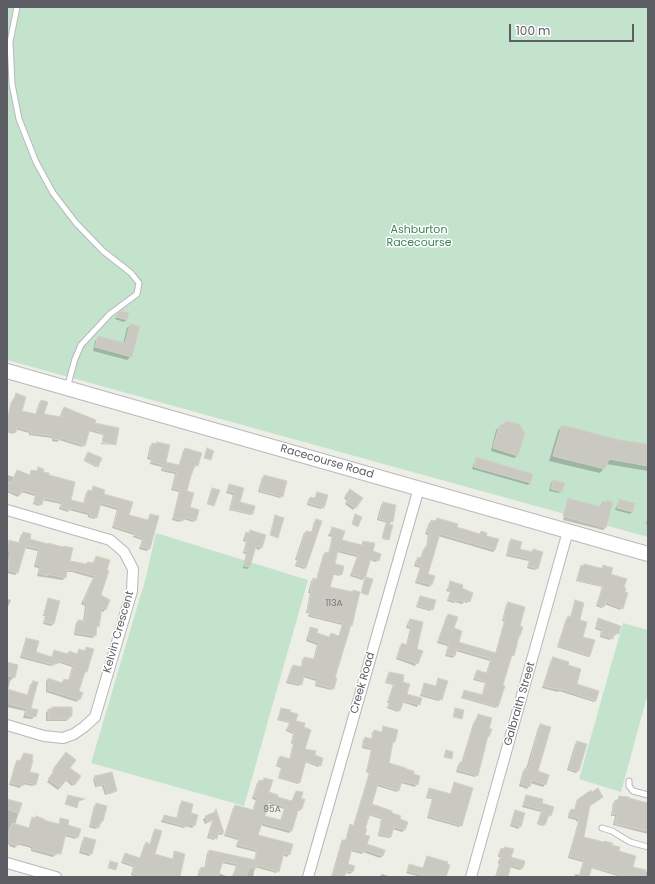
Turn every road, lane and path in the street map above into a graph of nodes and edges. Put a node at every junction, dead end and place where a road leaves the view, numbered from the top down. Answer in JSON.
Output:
{"nodes":[{"id":1,"x":17,"y":7,"type":"edge"},
{"id":2,"x":7,"y":371,"type":"edge"},
{"id":3,"x":67,"y":388,"type":"junction"},
{"id":4,"x":419,"y":488,"type":"junction"},
{"id":5,"x":7,"y":510,"type":"edge"},
{"id":6,"x":568,"y":531,"type":"junction"},
{"id":7,"x":648,"y":554,"type":"edge"},
{"id":8,"x":7,"y":725,"type":"edge"},
{"id":9,"x":629,"y":781,"type":"dead end"},
{"id":10,"x":648,"y":795,"type":"edge"},
{"id":11,"x":602,"y":828,"type":"dead end"},
{"id":12,"x":648,"y":847,"type":"edge"},
{"id":13,"x":7,"y":863,"type":"edge"},
{"id":14,"x":56,"y":877,"type":"edge"},
{"id":15,"x":308,"y":877,"type":"edge"},
{"id":16,"x":471,"y":877,"type":"edge"}],
"edges":[{"from":1,"to":3,"type":"lane"},
{"from":2,"to":3,"type":"street","name":"Racecourse Road"},
{"from":3,"to":4,"type":"street","name":"Racecourse Road"},
{"from":4,"to":6,"type":"street","name":"Racecourse Road"},
{"from":4,"to":15,"type":"street","name":"Creek Road"},
{"from":5,"to":8,"type":"street","name":"Kelvin Crescent"},
{"from":6,"to":7,"type":"street","name":"Racecourse Road"},
{"from":6,"to":16,"type":"street","name":"Galbraith Street"},
{"from":9,"to":10,"type":"lane"},
{"from":11,"to":12,"type":"lane"},
{"from":13,"to":14,"type":"street"}]}
